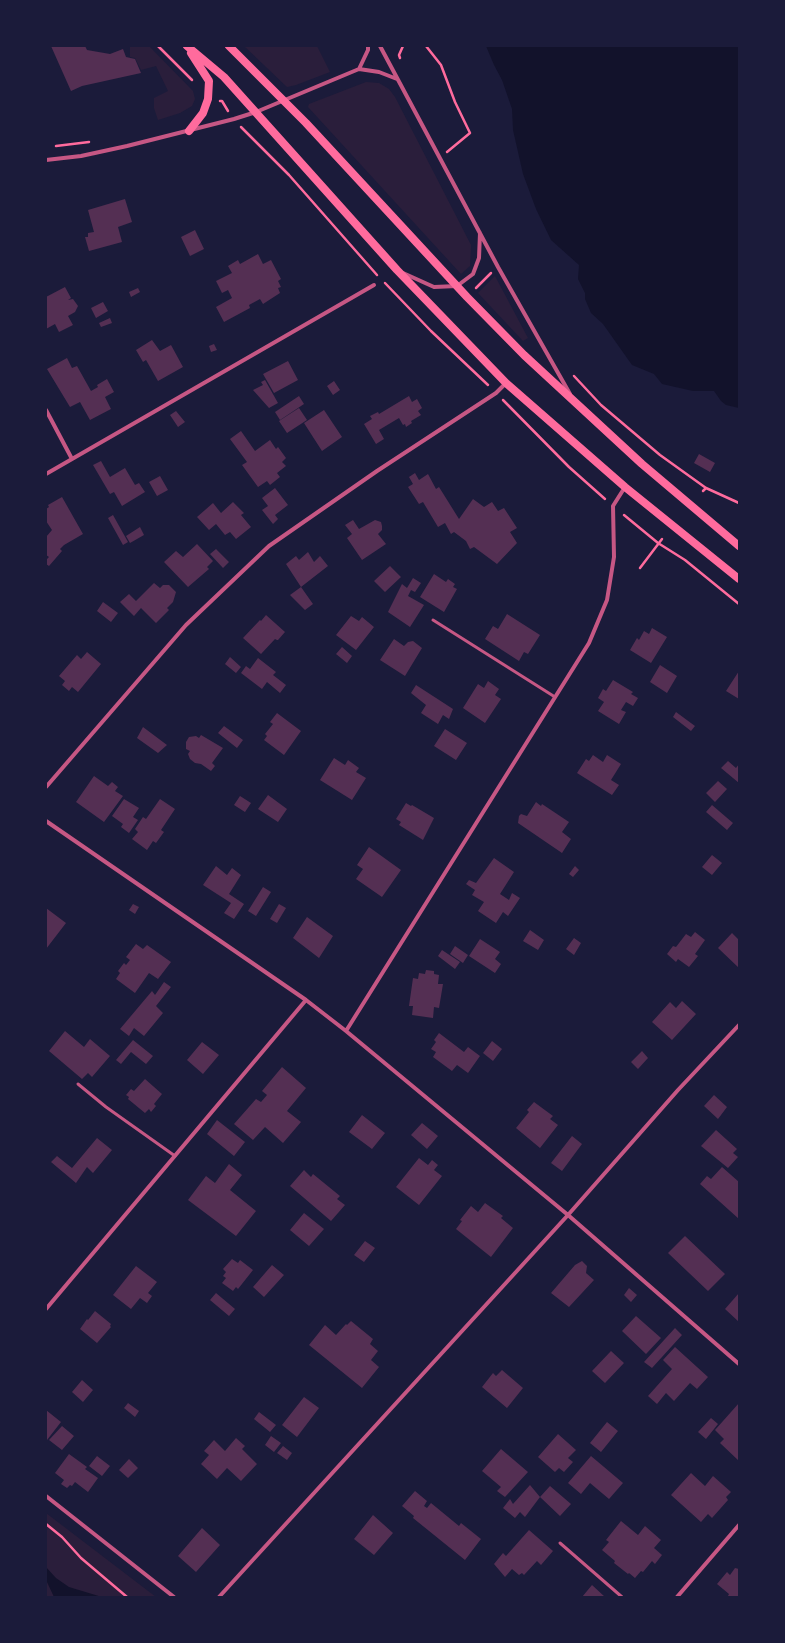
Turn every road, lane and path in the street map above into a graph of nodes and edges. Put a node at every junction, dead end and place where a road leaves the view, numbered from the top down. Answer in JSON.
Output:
{"nodes":[{"id":1,"x":186,"y":46,"type":"edge"},
{"id":2,"x":229,"y":46,"type":"edge"},
{"id":3,"x":368,"y":46,"type":"edge"},
{"id":4,"x":380,"y":46,"type":"edge"},
{"id":5,"x":403,"y":46,"type":"edge"},
{"id":6,"x":426,"y":46,"type":"edge"},
{"id":7,"x":402,"y":62,"type":"dead end"},
{"id":8,"x":359,"y":69,"type":"junction"},
{"id":9,"x":398,"y":79,"type":"junction"},
{"id":10,"x":282,"y":100,"type":"junction"},
{"id":11,"x":256,"y":112,"type":"junction"},
{"id":12,"x":189,"y":132,"type":"junction"},
{"id":13,"x":92,"y":141,"type":"dead end"},
{"id":14,"x":444,"y":145,"type":"dead end"},
{"id":15,"x":54,"y":147,"type":"dead end"},
{"id":16,"x":447,"y":152,"type":"junction"},
{"id":17,"x":450,"y":158,"type":"dead end"},
{"id":18,"x":46,"y":160,"type":"edge"},
{"id":19,"x":480,"y":232,"type":"junction"},
{"id":20,"x":397,"y":270,"type":"junction"},
{"id":21,"x":494,"y":270,"type":"dead end"},
{"id":22,"x":374,"y":285,"type":"dead end"},
{"id":23,"x":457,"y":286,"type":"junction"},
{"id":24,"x":467,"y":297,"type":"junction"},
{"id":25,"x":571,"y":374,"type":"dead end"},
{"id":26,"x":506,"y":383,"type":"junction"},
{"id":27,"x":575,"y":403,"type":"junction"},
{"id":28,"x":46,"y":410,"type":"edge"},
{"id":29,"x":72,"y":459,"type":"junction"},
{"id":30,"x":46,"y":474,"type":"edge"},
{"id":31,"x":625,"y":488,"type":"junction"},
{"id":32,"x":706,"y":488,"type":"junction"},
{"id":33,"x":703,"y":491,"type":"dead end"},
{"id":34,"x":739,"y":503,"type":"edge"},
{"id":35,"x":662,"y":539,"type":"dead end"},
{"id":36,"x":658,"y":542,"type":"junction"},
{"id":37,"x":739,"y":546,"type":"edge"},
{"id":38,"x":640,"y":568,"type":"dead end"},
{"id":39,"x":739,"y":579,"type":"edge"},
{"id":40,"x":739,"y":604,"type":"edge"},
{"id":41,"x":433,"y":620,"type":"dead end"},
{"id":42,"x":555,"y":697,"type":"junction"},
{"id":43,"x":46,"y":787,"type":"edge"},
{"id":44,"x":46,"y":821,"type":"edge"},
{"id":45,"x":306,"y":1000,"type":"junction"},
{"id":46,"x":739,"y":1025,"type":"edge"},
{"id":47,"x":346,"y":1031,"type":"junction"},
{"id":48,"x":78,"y":1084,"type":"dead end"},
{"id":49,"x":174,"y":1156,"type":"junction"},
{"id":50,"x":568,"y":1215,"type":"junction"},
{"id":51,"x":46,"y":1309,"type":"edge"},
{"id":52,"x":739,"y":1364,"type":"edge"},
{"id":53,"x":46,"y":1496,"type":"edge"},
{"id":54,"x":46,"y":1524,"type":"edge"},
{"id":55,"x":739,"y":1524,"type":"edge"},
{"id":56,"x":560,"y":1543,"type":"dead end"},
{"id":57,"x":127,"y":1597,"type":"edge"},
{"id":58,"x":174,"y":1597,"type":"edge"},
{"id":59,"x":219,"y":1597,"type":"edge"},
{"id":60,"x":622,"y":1597,"type":"edge"},
{"id":61,"x":677,"y":1597,"type":"edge"}],
"edges":[{"from":1,"to":11,"type":"main road"},
{"from":1,"to":12,"type":"main road"},
{"from":2,"to":10,"type":"main road"},
{"from":3,"to":8,"type":"street"},
{"from":4,"to":9,"type":"street"},
{"from":5,"to":7,"type":"path"},
{"from":6,"to":16,"type":"path"},
{"from":8,"to":9,"type":"street"},
{"from":8,"to":10,"type":"street"},
{"from":9,"to":19,"type":"street"},
{"from":10,"to":11,"type":"street"},
{"from":10,"to":23,"type":"main road"},
{"from":11,"to":12,"type":"street"},
{"from":11,"to":20,"type":"main road"},
{"from":12,"to":18,"type":"street"},
{"from":13,"to":15,"type":"path"},
{"from":14,"to":16,"type":"path"},
{"from":16,"to":17,"type":"path"},
{"from":19,"to":23,"type":"street"},
{"from":19,"to":27,"type":"street"},
{"from":20,"to":23,"type":"street"},
{"from":20,"to":26,"type":"main road"},
{"from":21,"to":24,"type":"path"},
{"from":22,"to":29,"type":"street"},
{"from":23,"to":24,"type":"main road"},
{"from":24,"to":27,"type":"main road"},
{"from":25,"to":32,"type":"path"},
{"from":26,"to":31,"type":"main road"},
{"from":26,"to":43,"type":"street"},
{"from":27,"to":37,"type":"main road"},
{"from":28,"to":29,"type":"street"},
{"from":29,"to":30,"type":"street"},
{"from":31,"to":39,"type":"main road"},
{"from":31,"to":42,"type":"street"},
{"from":32,"to":33,"type":"path"},
{"from":32,"to":34,"type":"path"},
{"from":35,"to":36,"type":"path"},
{"from":36,"to":38,"type":"path"},
{"from":36,"to":40,"type":"path"},
{"from":41,"to":42,"type":"lane"},
{"from":42,"to":47,"type":"street"},
{"from":44,"to":45,"type":"street"},
{"from":45,"to":47,"type":"street"},
{"from":45,"to":49,"type":"street"},
{"from":46,"to":50,"type":"street"},
{"from":47,"to":50,"type":"street"},
{"from":48,"to":49,"type":"lane"},
{"from":49,"to":51,"type":"street"},
{"from":50,"to":52,"type":"street"},
{"from":50,"to":59,"type":"street"},
{"from":53,"to":58,"type":"street"},
{"from":54,"to":57,"type":"path"},
{"from":55,"to":61,"type":"street"},
{"from":56,"to":60,"type":"lane"}]}
